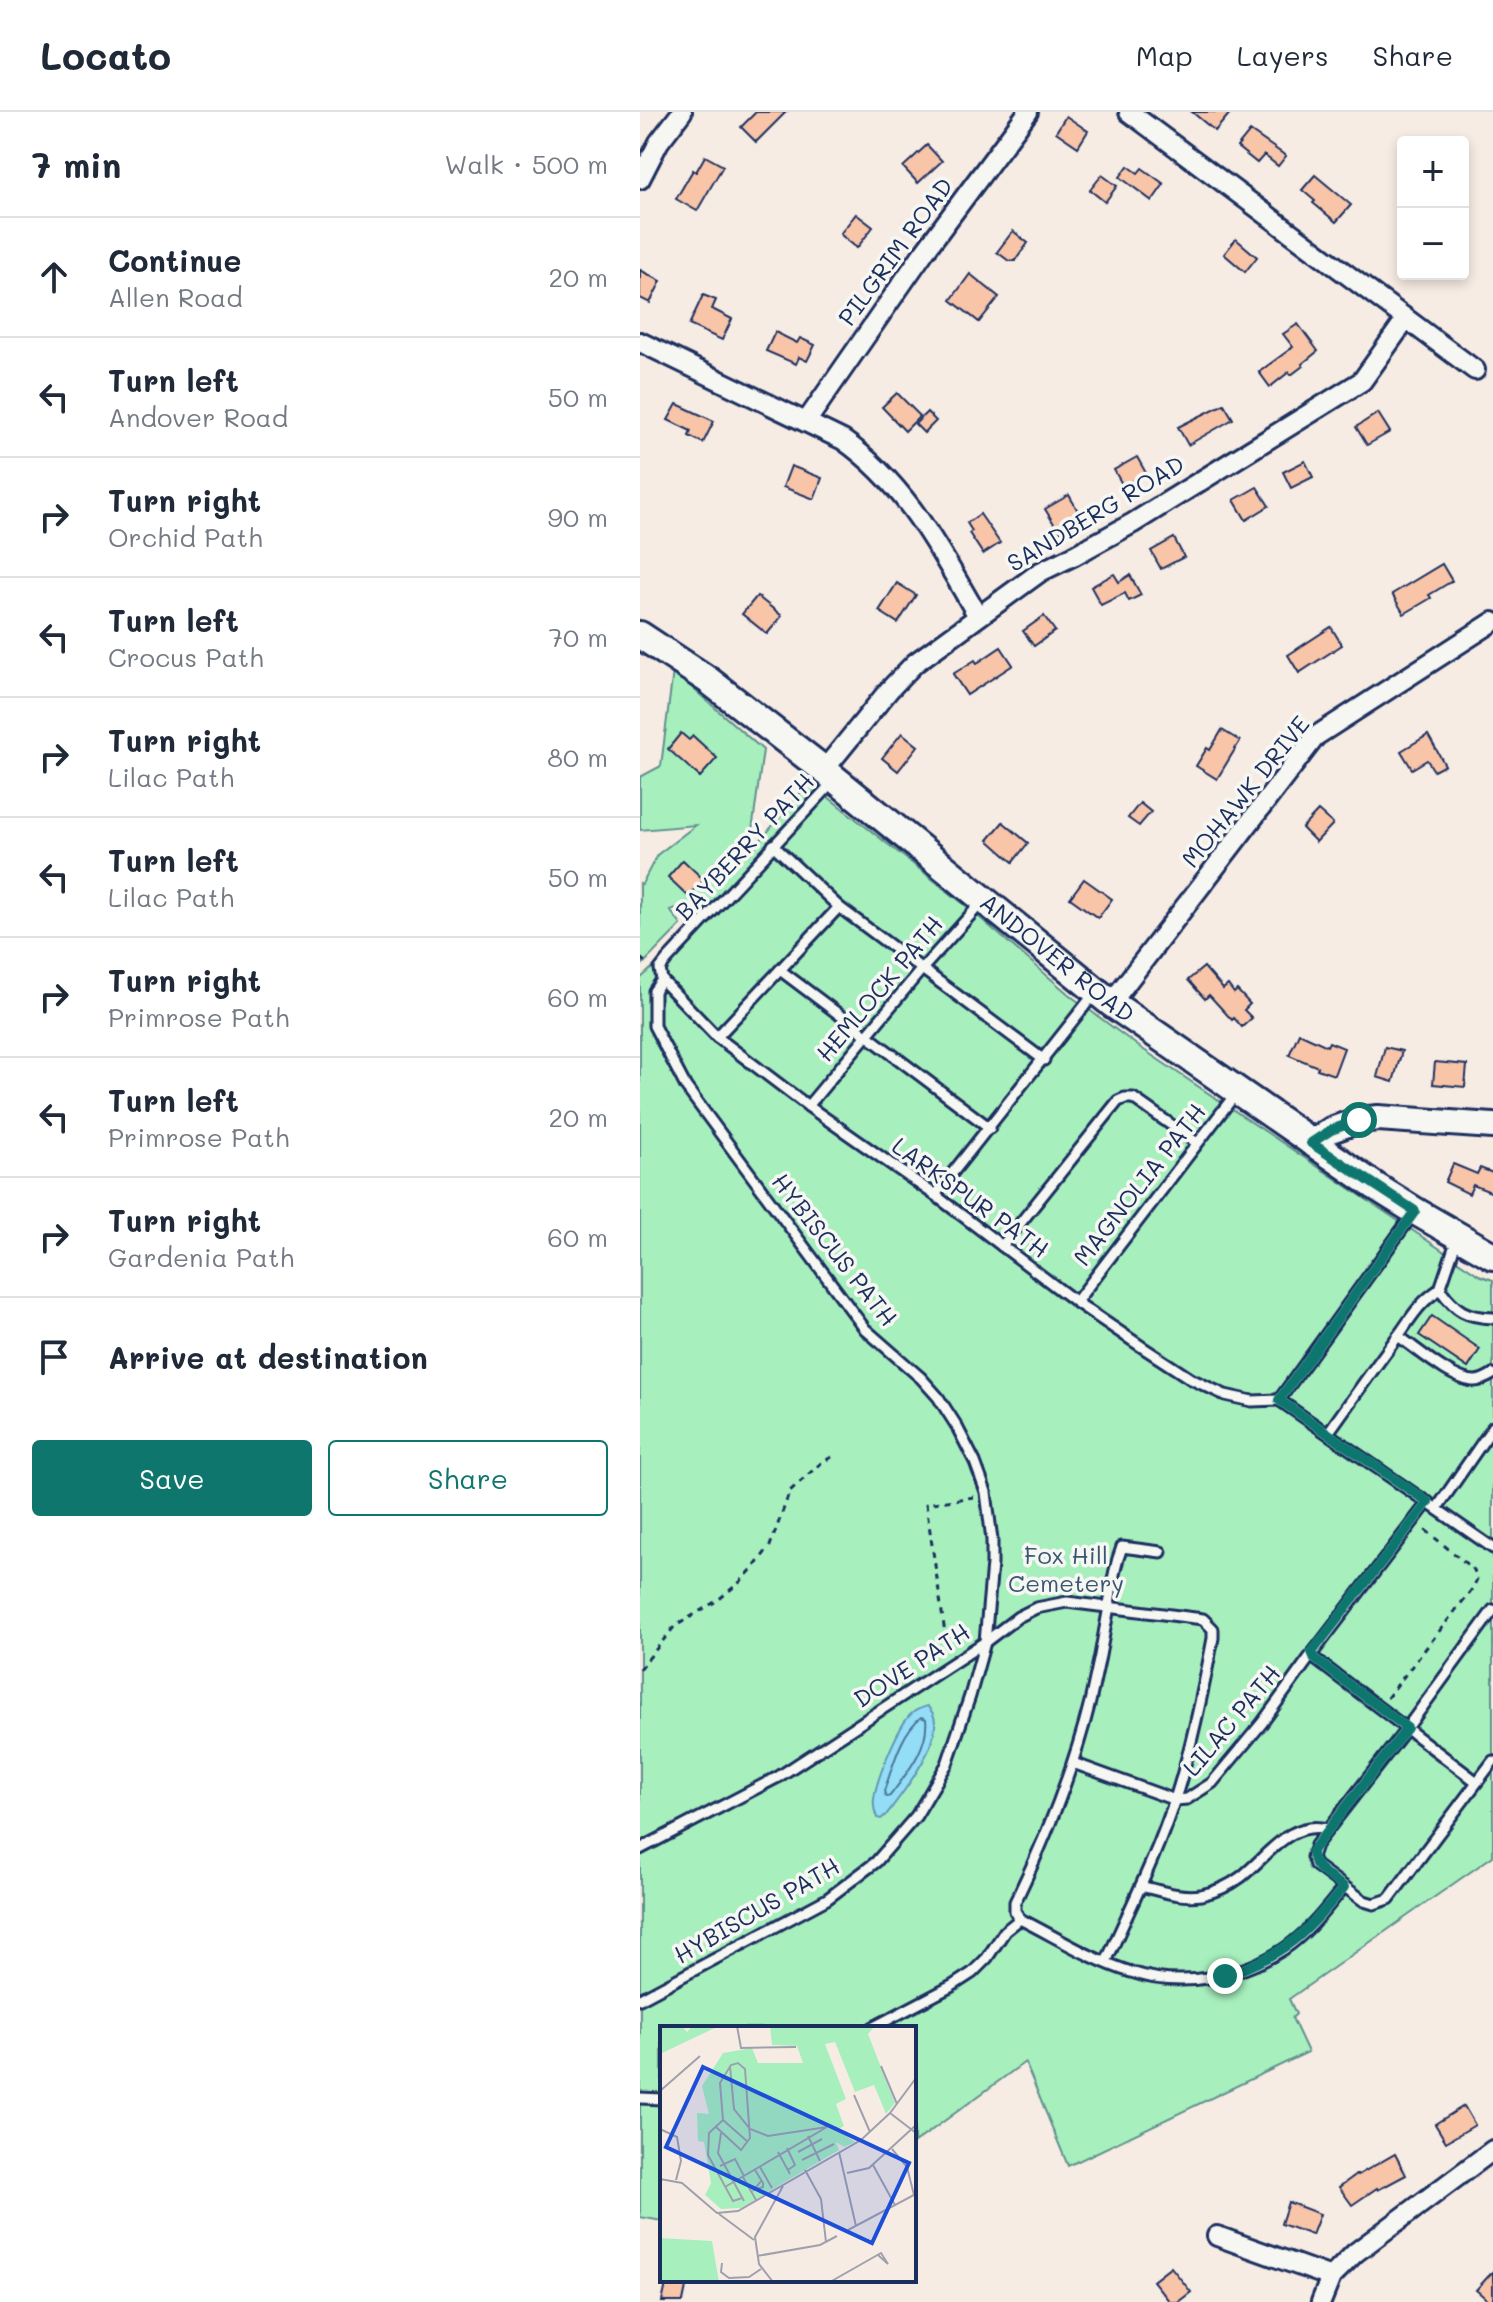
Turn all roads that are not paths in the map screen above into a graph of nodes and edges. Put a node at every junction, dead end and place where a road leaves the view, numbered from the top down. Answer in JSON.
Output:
{"nodes":[{"id":1,"x":682,"y":112,"type":"edge"},
{"id":2,"x":1028,"y":112,"type":"edge"},
{"id":3,"x":1129,"y":112,"type":"edge"},
{"id":4,"x":640,"y":179,"type":"edge"},
{"id":5,"x":1406,"y":319,"type":"junction"},
{"id":6,"x":640,"y":342,"type":"edge"},
{"id":7,"x":1475,"y":370,"type":"dead end"},
{"id":8,"x":806,"y":422,"type":"junction"},
{"id":9,"x":978,"y":616,"type":"junction"},
{"id":10,"x":1493,"y":622,"type":"edge"},
{"id":11,"x":640,"y":635,"type":"edge"},
{"id":12,"x":830,"y":775,"type":"junction"},
{"id":13,"x":773,"y":845,"type":"junction"},
{"id":14,"x":984,"y":900,"type":"junction"},
{"id":15,"x":839,"y":907,"type":"junction"},
{"id":16,"x":780,"y":970,"type":"junction"},
{"id":17,"x":921,"y":970,"type":"junction"},
{"id":18,"x":662,"y":980,"type":"junction"},
{"id":19,"x":1104,"y":997,"type":"junction"},
{"id":20,"x":866,"y":1035,"type":"junction"},
{"id":21,"x":717,"y":1037,"type":"junction"},
{"id":22,"x":1044,"y":1060,"type":"junction"},
{"id":23,"x":1237,"y":1092,"type":"junction"},
{"id":24,"x":808,"y":1106,"type":"junction"},
{"id":25,"x":1493,"y":1126,"type":"edge"},
{"id":26,"x":990,"y":1128,"type":"junction"},
{"id":27,"x":1197,"y":1143,"type":"junction"},
{"id":28,"x":1311,"y":1143,"type":"junction"},
{"id":29,"x":935,"y":1195,"type":"junction"},
{"id":30,"x":1415,"y":1211,"type":"junction"},
{"id":31,"x":1459,"y":1237,"type":"junction"},
{"id":32,"x":1002,"y":1246,"type":"junction"},
{"id":33,"x":1493,"y":1256,"type":"edge"},
{"id":34,"x":1440,"y":1289,"type":"junction"},
{"id":35,"x":1076,"y":1302,"type":"junction"},
{"id":36,"x":1493,"y":1318,"type":"edge"},
{"id":37,"x":1398,"y":1336,"type":"junction"},
{"id":38,"x":1493,"y":1374,"type":"edge"},
{"id":39,"x":1279,"y":1400,"type":"junction"},
{"id":40,"x":1493,"y":1427,"type":"edge"},
{"id":41,"x":1328,"y":1433,"type":"junction"},
{"id":42,"x":1433,"y":1505,"type":"junction"},
{"id":43,"x":1493,"y":1548,"type":"edge"},
{"id":44,"x":1161,"y":1552,"type":"dead end"},
{"id":45,"x":1109,"y":1607,"type":"junction"},
{"id":46,"x":1493,"y":1610,"type":"edge"},
{"id":47,"x":985,"y":1642,"type":"junction"},
{"id":48,"x":1312,"y":1654,"type":"junction"},
{"id":49,"x":1407,"y":1728,"type":"junction"},
{"id":50,"x":1493,"y":1761,"type":"edge"},
{"id":51,"x":1073,"y":1763,"type":"junction"},
{"id":52,"x":1477,"y":1782,"type":"junction"},
{"id":53,"x":1175,"y":1800,"type":"junction"},
{"id":54,"x":1328,"y":1829,"type":"junction"},
{"id":55,"x":640,"y":1849,"type":"edge"},
{"id":56,"x":1141,"y":1886,"type":"junction"},
{"id":57,"x":1344,"y":1887,"type":"junction"},
{"id":58,"x":1020,"y":1919,"type":"junction"},
{"id":59,"x":1106,"y":1962,"type":"junction"},
{"id":60,"x":640,"y":1999,"type":"edge"},
{"id":61,"x":876,"y":2026,"type":"edge"},
{"id":62,"x":640,"y":2098,"type":"edge"},
{"id":63,"x":660,"y":2099,"type":"edge"},
{"id":64,"x":1493,"y":2150,"type":"edge"},
{"id":65,"x":1217,"y":2236,"type":"dead end"},
{"id":66,"x":1331,"y":2277,"type":"junction"},
{"id":67,"x":1321,"y":2302,"type":"edge"}],
"edges":[{"from":1,"to":4,"type":"street"},
{"from":2,"to":8,"type":"street","name":"PILGRIM ROAD"},
{"from":3,"to":5,"type":"street"},
{"from":5,"to":7,"type":"street"},
{"from":5,"to":9,"type":"street","name":"SANDBERG ROAD"},
{"from":6,"to":8,"type":"street"},
{"from":8,"to":9,"type":"street"},
{"from":9,"to":12,"type":"street","name":"SANDBERG ROAD"},
{"from":10,"to":19,"type":"street","name":"MOHAWK DRIVE"},
{"from":11,"to":12,"type":"main road","name":"ANDOVER ROAD"},
{"from":12,"to":13,"type":"lane","name":"BAYBERRY PATH"},
{"from":12,"to":14,"type":"main road","name":"ANDOVER ROAD"},
{"from":13,"to":15,"type":"lane"},
{"from":13,"to":18,"type":"lane","name":"BAYBERRY PATH"},
{"from":14,"to":17,"type":"lane","name":"HEMLOCK PATH"},
{"from":14,"to":19,"type":"main road","name":"ANDOVER ROAD"},
{"from":15,"to":16,"type":"lane"},
{"from":15,"to":17,"type":"lane"},
{"from":16,"to":20,"type":"lane"},
{"from":16,"to":21,"type":"lane"},
{"from":17,"to":20,"type":"lane","name":"HEMLOCK PATH"},
{"from":17,"to":22,"type":"lane"},
{"from":18,"to":21,"type":"lane","name":"LARKSPUR PATH"},
{"from":18,"to":47,"type":"lane","name":"HYBISCUS PATH"},
{"from":19,"to":22,"type":"lane"},
{"from":19,"to":23,"type":"main road","name":"ANDOVER ROAD"},
{"from":20,"to":24,"type":"lane","name":"HEMLOCK PATH"},
{"from":20,"to":26,"type":"lane"},
{"from":21,"to":24,"type":"lane","name":"LARKSPUR PATH"},
{"from":22,"to":26,"type":"lane"},
{"from":23,"to":27,"type":"lane","name":"MAGNOLIA PATH"},
{"from":23,"to":28,"type":"main road","name":"ANDOVER ROAD"},
{"from":24,"to":29,"type":"lane","name":"LARKSPUR PATH"},
{"from":25,"to":28,"type":"street"},
{"from":26,"to":29,"type":"lane"},
{"from":27,"to":32,"type":"lane"},
{"from":27,"to":35,"type":"lane","name":"MAGNOLIA PATH"},
{"from":28,"to":30,"type":"main road","name":"ANDOVER ROAD"},
{"from":29,"to":32,"type":"lane","name":"LARKSPUR PATH"},
{"from":30,"to":31,"type":"main road","name":"ANDOVER ROAD"},
{"from":30,"to":39,"type":"lane"},
{"from":31,"to":33,"type":"main road","name":"ANDOVER ROAD"},
{"from":31,"to":34,"type":"lane"},
{"from":32,"to":35,"type":"lane","name":"LARKSPUR PATH"},
{"from":34,"to":36,"type":"lane"},
{"from":34,"to":37,"type":"lane"},
{"from":35,"to":39,"type":"lane","name":"LARKSPUR PATH"},
{"from":37,"to":38,"type":"lane"},
{"from":37,"to":41,"type":"lane"},
{"from":39,"to":41,"type":"lane"},
{"from":40,"to":42,"type":"lane","name":"LILAC PATH"},
{"from":41,"to":42,"type":"lane"},
{"from":42,"to":43,"type":"lane"},
{"from":42,"to":48,"type":"lane","name":"LILAC PATH"},
{"from":44,"to":45,"type":"lane"},
{"from":45,"to":47,"type":"lane","name":"DOVE PATH"},
{"from":45,"to":51,"type":"lane"},
{"from":45,"to":53,"type":"lane","name":"DOVE PATH"},
{"from":46,"to":49,"type":"lane"},
{"from":47,"to":55,"type":"lane","name":"DOVE PATH"},
{"from":47,"to":60,"type":"lane","name":"HYBISCUS PATH"},
{"from":48,"to":49,"type":"lane","name":"LILAC PATH"},
{"from":48,"to":53,"type":"lane","name":"LILAC PATH"},
{"from":49,"to":52,"type":"lane","name":"LILAC PATH"},
{"from":49,"to":54,"type":"lane"},
{"from":50,"to":52,"type":"lane"},
{"from":51,"to":53,"type":"lane"},
{"from":51,"to":58,"type":"lane"},
{"from":52,"to":57,"type":"lane"},
{"from":53,"to":56,"type":"lane"},
{"from":54,"to":56,"type":"lane"},
{"from":54,"to":57,"type":"lane"},
{"from":56,"to":59,"type":"lane"},
{"from":57,"to":59,"type":"lane"},
{"from":58,"to":59,"type":"lane"},
{"from":58,"to":61,"type":"lane"},
{"from":62,"to":63,"type":"lane"},
{"from":64,"to":66,"type":"street"},
{"from":65,"to":66,"type":"street"},
{"from":66,"to":67,"type":"street"}]}
